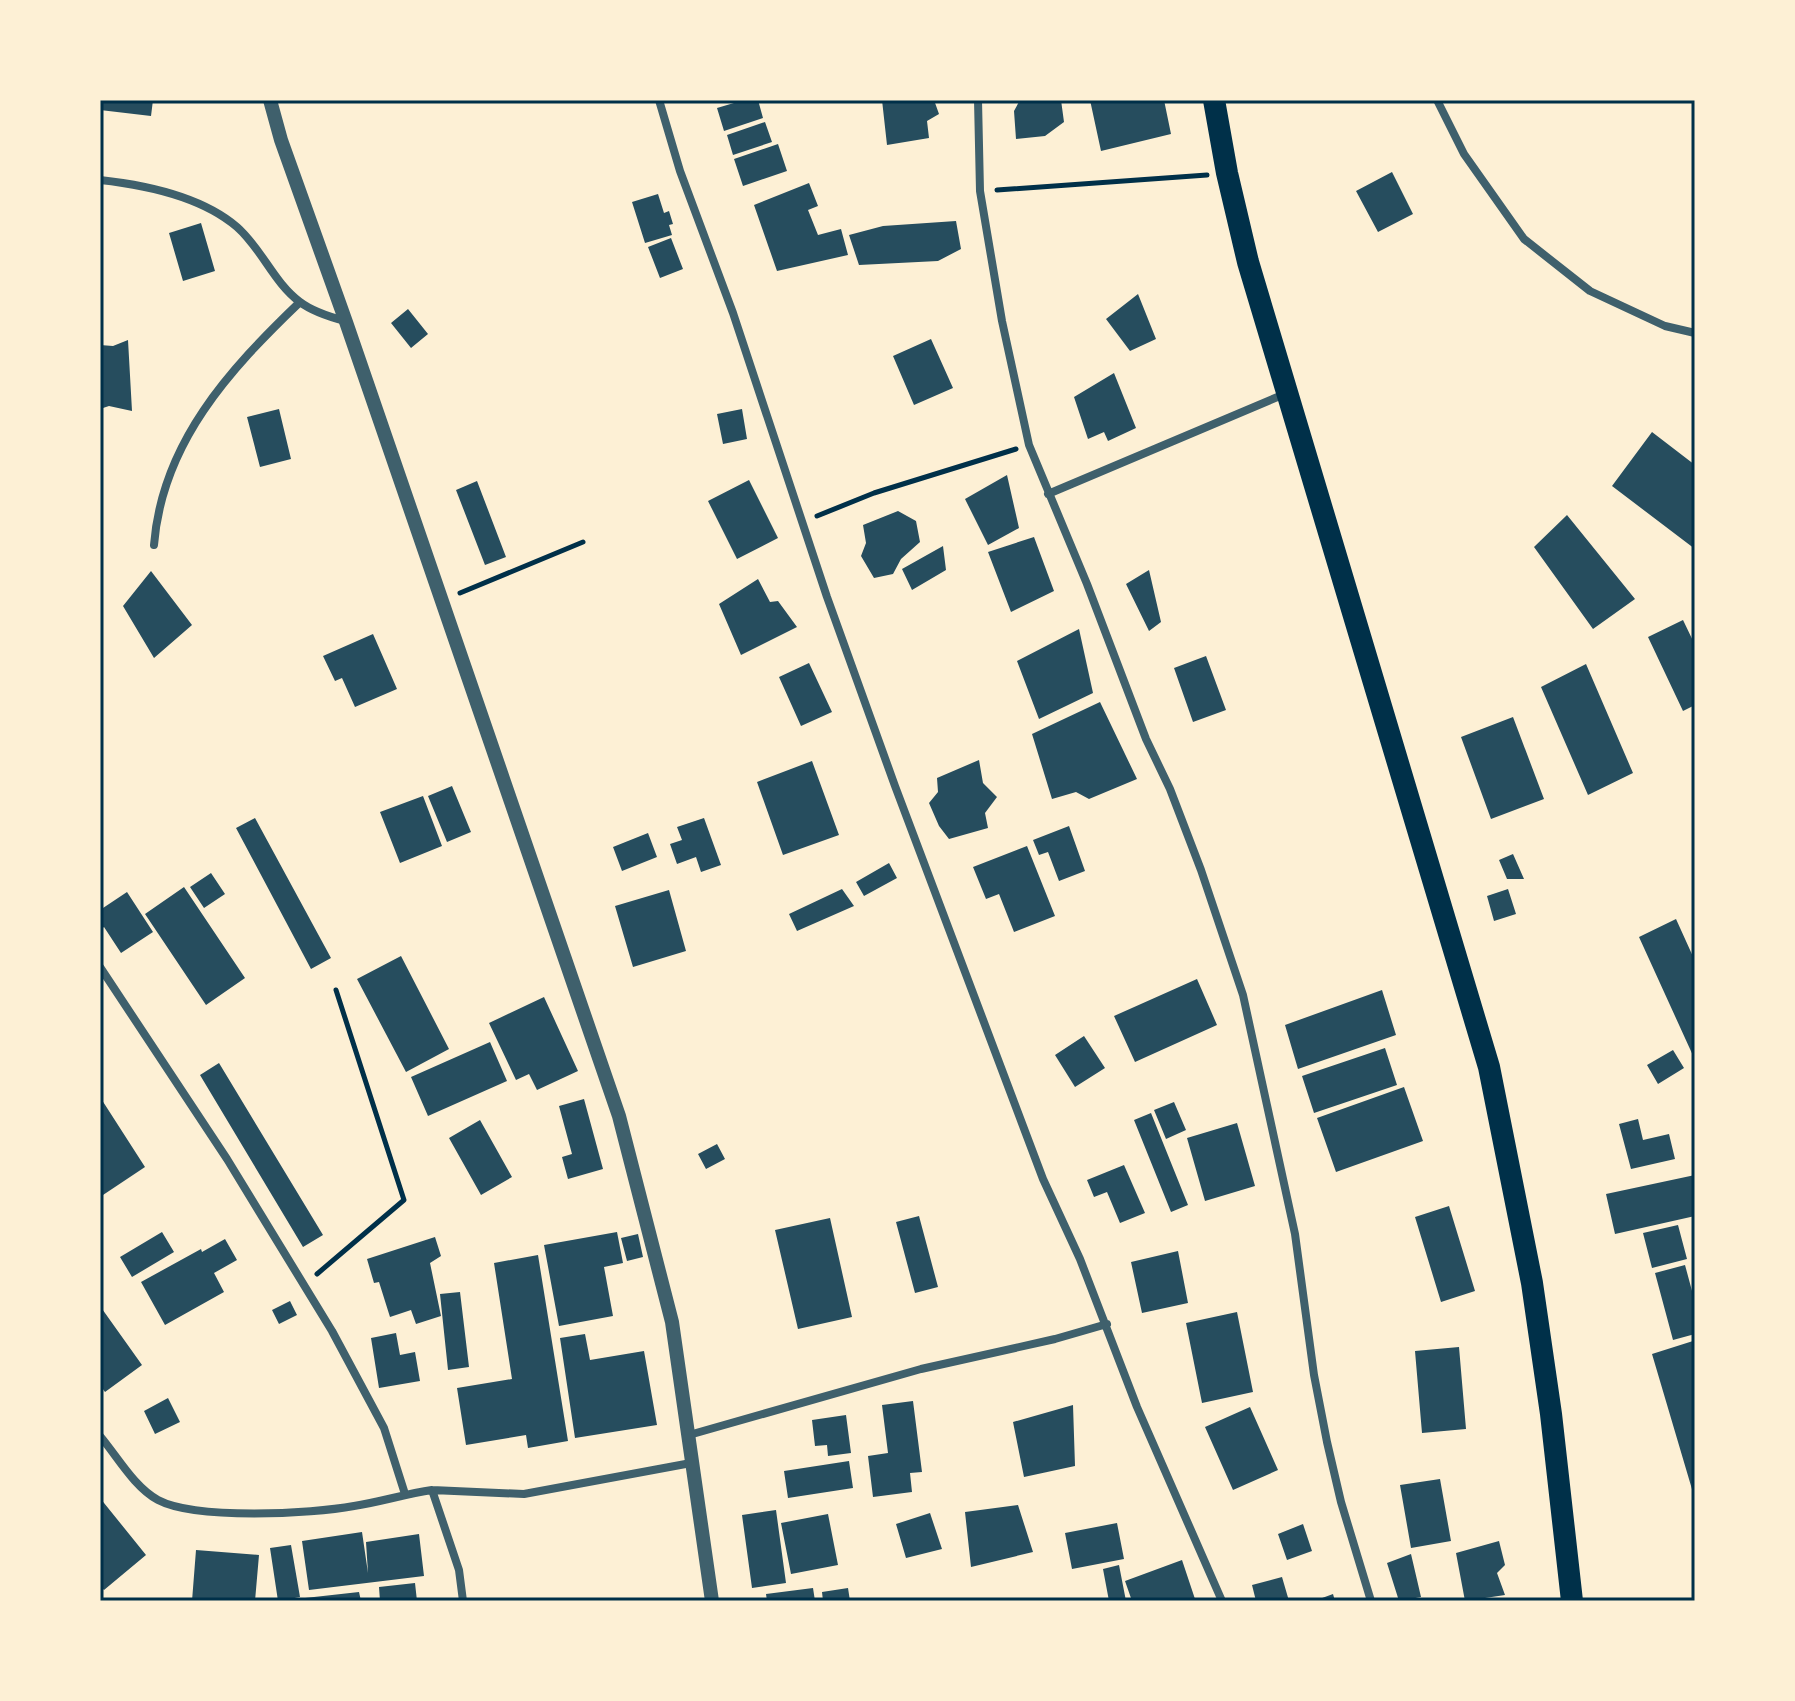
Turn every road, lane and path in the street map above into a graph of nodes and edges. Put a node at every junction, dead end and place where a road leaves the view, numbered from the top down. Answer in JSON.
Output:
{"nodes":[{"id":1,"x":270,"y":100,"type":"edge"},
{"id":2,"x":659,"y":100,"type":"edge"},
{"id":3,"x":978,"y":100,"type":"edge"},
{"id":4,"x":1214,"y":100,"type":"edge"},
{"id":5,"x":1437,"y":100,"type":"edge"},
{"id":6,"x":1227,"y":173,"type":"junction"},
{"id":7,"x":100,"y":180,"type":"edge"},
{"id":8,"x":980,"y":191,"type":"junction"},
{"id":9,"x":300,"y":302,"type":"junction"},
{"id":10,"x":346,"y":322,"type":"junction"},
{"id":11,"x":1695,"y":333,"type":"edge"},
{"id":12,"x":1288,"y":393,"type":"junction"},
{"id":13,"x":1029,"y":445,"type":"junction"},
{"id":14,"x":1048,"y":494,"type":"junction"},
{"id":15,"x":802,"y":522,"type":"junction"},
{"id":16,"x":583,"y":542,"type":"dead end"},
{"id":17,"x":154,"y":545,"type":"dead end"},
{"id":18,"x":441,"y":601,"type":"junction"},
{"id":19,"x":100,"y":967,"type":"edge"},
{"id":20,"x":336,"y":990,"type":"dead end"},
{"id":21,"x":315,"y":1276,"type":"dead end"},
{"id":22,"x":1107,"y":1324,"type":"junction"},
{"id":23,"x":689,"y":1435,"type":"junction"},
{"id":24,"x":100,"y":1436,"type":"edge"},
{"id":25,"x":691,"y":1463,"type":"junction"},
{"id":26,"x":432,"y":1490,"type":"junction"},
{"id":27,"x":405,"y":1494,"type":"junction"},
{"id":28,"x":463,"y":1601,"type":"edge"},
{"id":29,"x":712,"y":1601,"type":"edge"},
{"id":30,"x":1222,"y":1601,"type":"edge"},
{"id":31,"x":1371,"y":1601,"type":"edge"},
{"id":32,"x":1572,"y":1601,"type":"edge"}],
"edges":[{"from":1,"to":10,"type":"street"},
{"from":2,"to":15,"type":"street"},
{"from":3,"to":8,"type":"street"},
{"from":4,"to":6,"type":"highway"},
{"from":5,"to":11,"type":"street"},
{"from":6,"to":8,"type":"path"},
{"from":6,"to":12,"type":"highway"},
{"from":7,"to":9,"type":"street"},
{"from":8,"to":13,"type":"street"},
{"from":9,"to":10,"type":"street"},
{"from":9,"to":17,"type":"street"},
{"from":10,"to":18,"type":"street"},
{"from":12,"to":14,"type":"street"},
{"from":12,"to":32,"type":"highway"},
{"from":13,"to":14,"type":"street"},
{"from":13,"to":15,"type":"path"},
{"from":14,"to":31,"type":"street"},
{"from":15,"to":22,"type":"street"},
{"from":16,"to":18,"type":"path"},
{"from":18,"to":23,"type":"street"},
{"from":19,"to":27,"type":"street"},
{"from":20,"to":21,"type":"path"},
{"from":22,"to":23,"type":"street"},
{"from":22,"to":30,"type":"street"},
{"from":23,"to":25,"type":"street"},
{"from":24,"to":27,"type":"street"},
{"from":25,"to":26,"type":"street"},
{"from":25,"to":29,"type":"street"},
{"from":26,"to":27,"type":"street"},
{"from":26,"to":28,"type":"street"}]}
